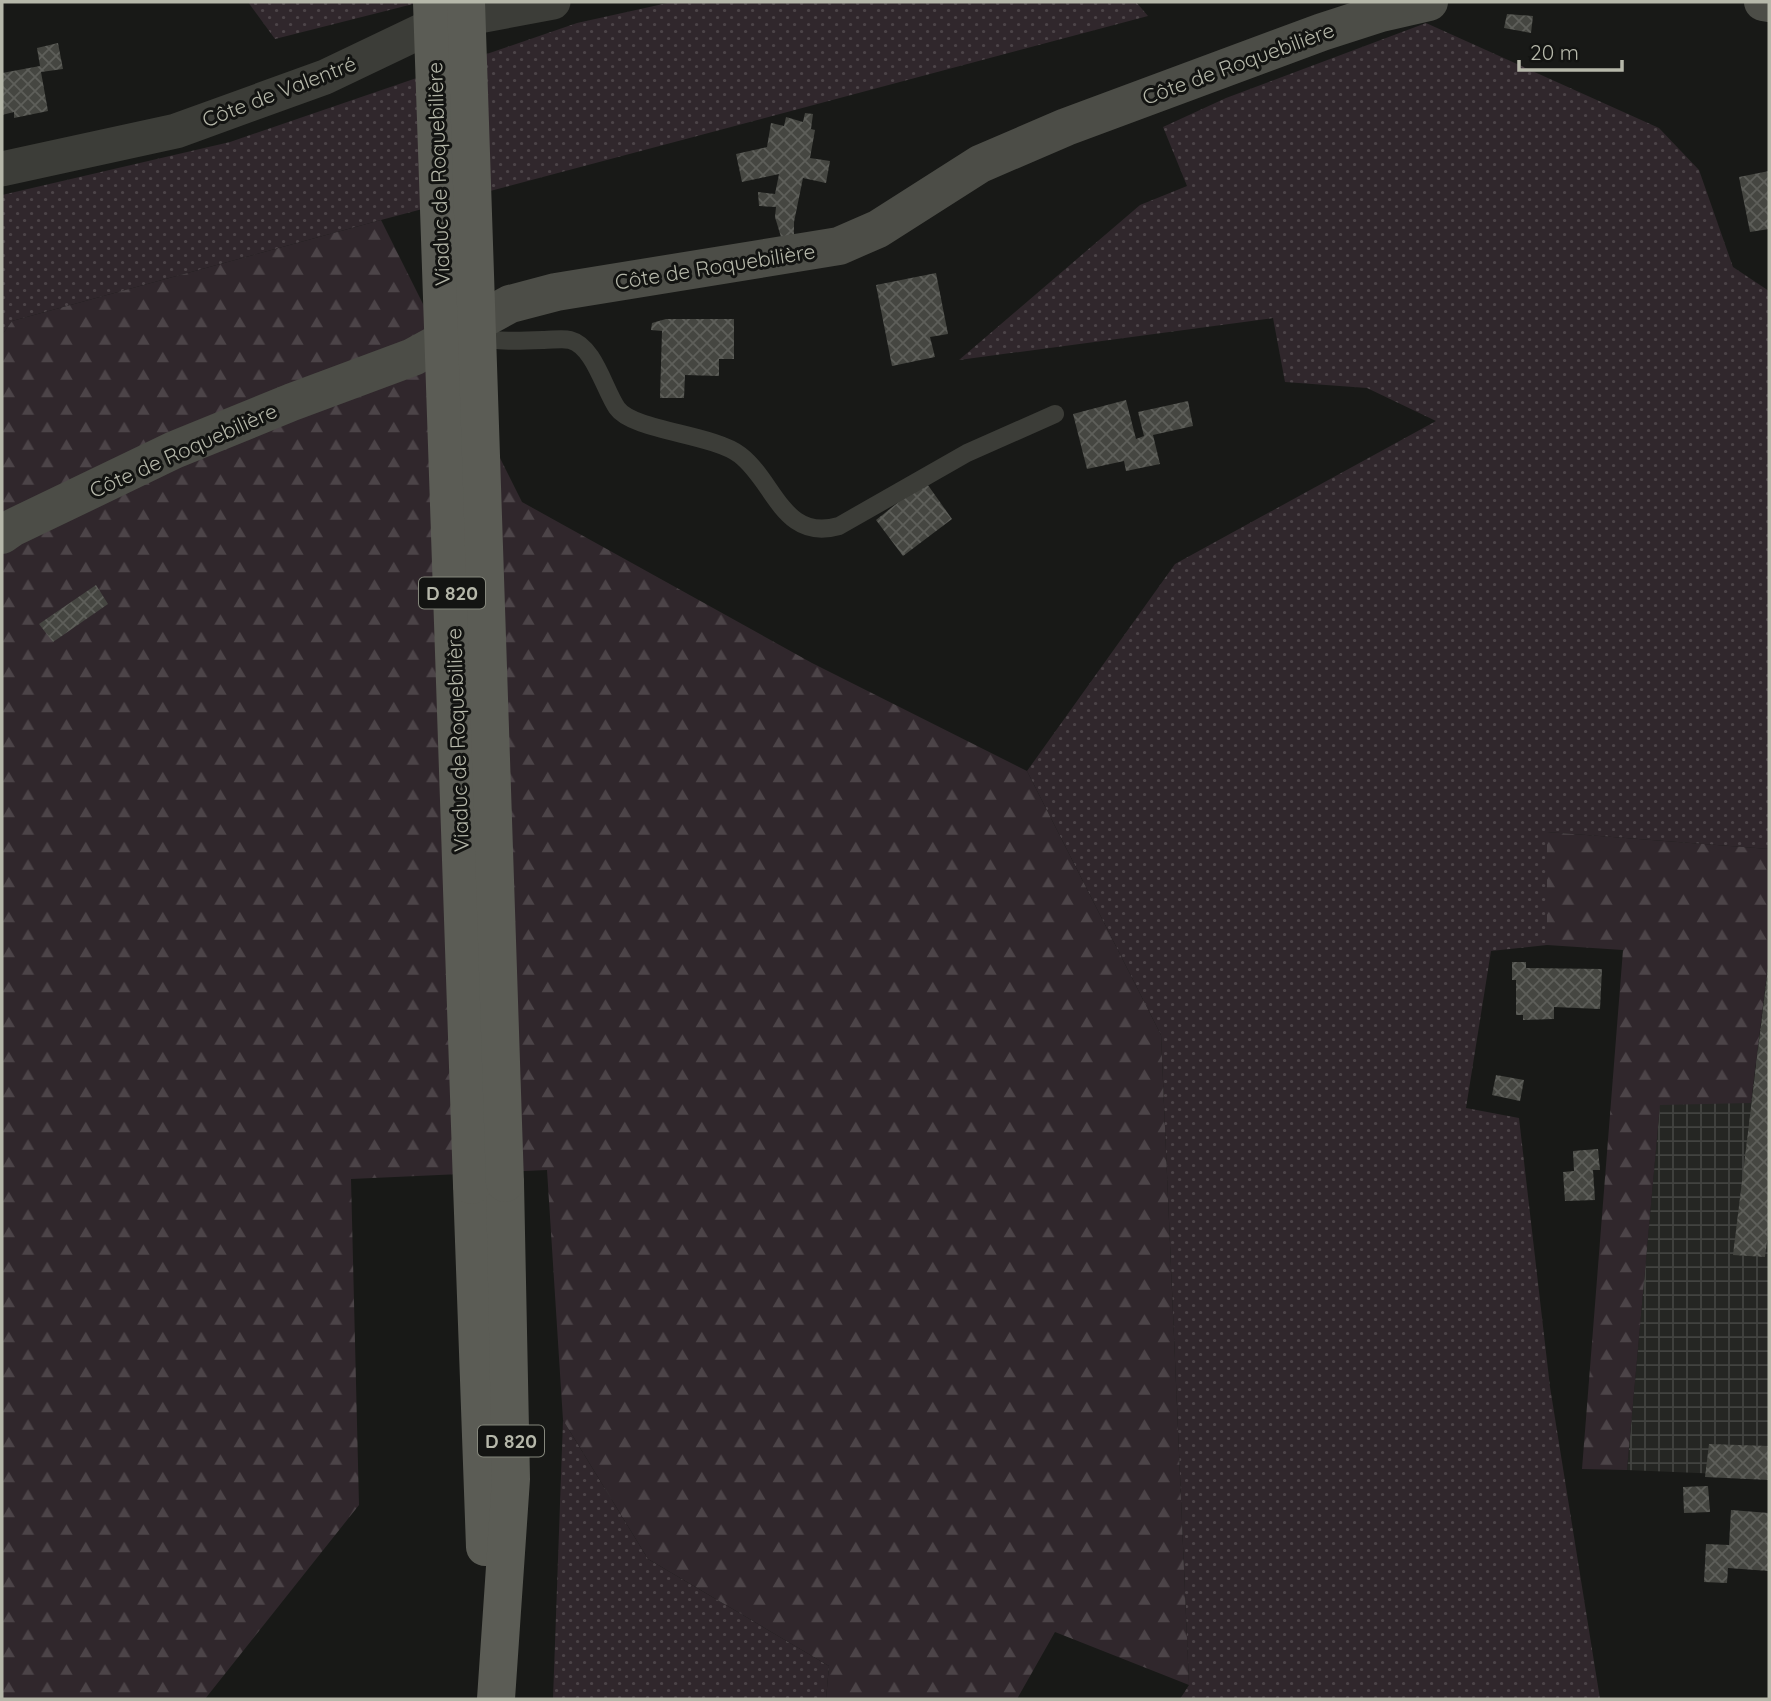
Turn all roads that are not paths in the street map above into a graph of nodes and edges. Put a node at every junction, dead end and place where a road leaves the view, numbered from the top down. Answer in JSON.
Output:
{"nodes":[{"id":1,"x":432,"y":2,"type":"edge"},
{"id":2,"x":466,"y":2,"type":"edge"},
{"id":3,"x":552,"y":2,"type":"edge"},
{"id":4,"x":1430,"y":2,"type":"edge"},
{"id":5,"x":1763,"y":2,"type":"edge"},
{"id":6,"x":1769,"y":4,"type":"edge"},
{"id":7,"x":2,"y":169,"type":"edge"},
{"id":8,"x":458,"y":333,"type":"junction"},
{"id":9,"x":1055,"y":414,"type":"dead end"},
{"id":10,"x":2,"y":536,"type":"edge"},
{"id":11,"x":489,"y":1184,"type":"junction"},
{"id":12,"x":489,"y":1699,"type":"edge"},
{"id":13,"x":496,"y":1699,"type":"edge"}],
"edges":[{"from":1,"to":11,"type":"main road","name":"Viaduc de Roquebilière","number":"D 820","bridge":true},
{"from":2,"to":11,"type":"main road","name":"Viaduc de Roquebilière","number":"D 820","bridge":true},
{"from":3,"to":7,"type":"street","name":"Côte de Valentré"},
{"from":4,"to":8,"type":"street","name":"Côte de Roquebilière"},
{"from":5,"to":6,"type":"street"},
{"from":8,"to":9,"type":"lane"},
{"from":8,"to":10,"type":"street","name":"Côte de Roquebilière"},
{"from":11,"to":12,"type":"main road","number":"D 820"},
{"from":11,"to":13,"type":"main road","number":"D 820"}]}
